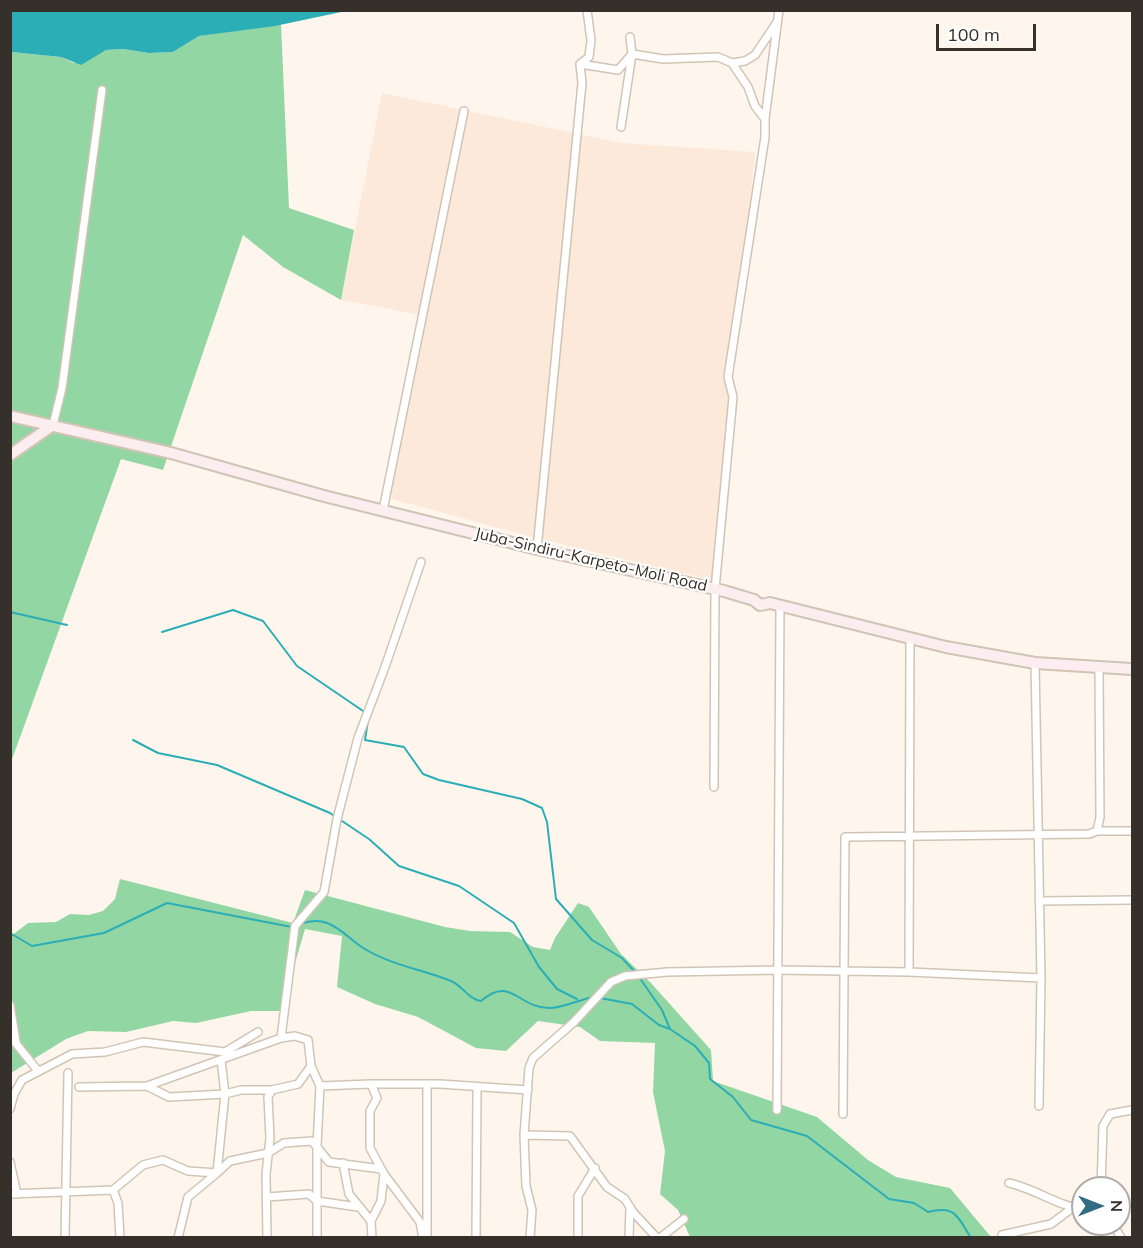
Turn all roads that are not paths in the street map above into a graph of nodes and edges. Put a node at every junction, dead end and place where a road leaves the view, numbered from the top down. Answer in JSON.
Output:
{"nodes":[{"id":1,"x":587,"y":10,"type":"edge"},
{"id":2,"x":779,"y":10,"type":"edge"},
{"id":3,"x":778,"y":21,"type":"junction"},
{"id":4,"x":630,"y":37,"type":"dead end"},
{"id":5,"x":632,"y":54,"type":"junction"},
{"id":6,"x":732,"y":63,"type":"junction"},
{"id":7,"x":580,"y":64,"type":"junction"},
{"id":8,"x":102,"y":90,"type":"dead end"},
{"id":9,"x":464,"y":111,"type":"dead end"},
{"id":10,"x":765,"y":119,"type":"junction"},
{"id":11,"x":621,"y":127,"type":"dead end"},
{"id":12,"x":10,"y":416,"type":"edge"},
{"id":13,"x":53,"y":425,"type":"junction"},
{"id":14,"x":10,"y":455,"type":"edge"},
{"id":15,"x":383,"y":510,"type":"junction"},
{"id":16,"x":537,"y":549,"type":"junction"},
{"id":17,"x":420,"y":562,"type":"dead end"},
{"id":18,"x":715,"y":589,"type":"junction"},
{"id":19,"x":780,"y":605,"type":"junction"},
{"id":20,"x":910,"y":637,"type":"junction"},
{"id":21,"x":1035,"y":663,"type":"junction"},
{"id":22,"x":1099,"y":668,"type":"junction"},
{"id":23,"x":1132,"y":669,"type":"edge"},
{"id":24,"x":714,"y":787,"type":"dead end"},
{"id":25,"x":1097,"y":831,"type":"junction"},
{"id":26,"x":1132,"y":831,"type":"edge"},
{"id":27,"x":1038,"y":833,"type":"junction"},
{"id":28,"x":908,"y":837,"type":"junction"},
{"id":29,"x":1132,"y":900,"type":"edge"},
{"id":30,"x":1039,"y":901,"type":"junction"},
{"id":31,"x":777,"y":970,"type":"junction"},
{"id":32,"x":843,"y":971,"type":"junction"},
{"id":33,"x":909,"y":972,"type":"junction"},
{"id":34,"x":1041,"y":978,"type":"junction"},
{"id":35,"x":10,"y":1005,"type":"edge"},
{"id":36,"x":258,"y":1032,"type":"dead end"},
{"id":37,"x":10,"y":1036,"type":"edge"},
{"id":38,"x":281,"y":1038,"type":"junction"},
{"id":39,"x":16,"y":1044,"type":"junction"},
{"id":40,"x":221,"y":1060,"type":"junction"},
{"id":41,"x":311,"y":1066,"type":"junction"},
{"id":42,"x":38,"y":1071,"type":"junction"},
{"id":43,"x":68,"y":1073,"type":"dead end"},
{"id":44,"x":371,"y":1083,"type":"junction"},
{"id":45,"x":147,"y":1086,"type":"junction"},
{"id":46,"x":320,"y":1086,"type":"junction"},
{"id":47,"x":427,"y":1086,"type":"junction"},
{"id":48,"x":79,"y":1087,"type":"dead end"},
{"id":49,"x":477,"y":1089,"type":"junction"},
{"id":50,"x":272,"y":1090,"type":"junction"},
{"id":51,"x":528,"y":1090,"type":"junction"},
{"id":52,"x":225,"y":1094,"type":"junction"},
{"id":53,"x":1039,"y":1106,"type":"dead end"},
{"id":54,"x":10,"y":1109,"type":"edge"},
{"id":55,"x":777,"y":1110,"type":"dead end"},
{"id":56,"x":1132,"y":1110,"type":"edge"},
{"id":57,"x":843,"y":1114,"type":"dead end"},
{"id":58,"x":524,"y":1135,"type":"junction"},
{"id":59,"x":316,"y":1146,"type":"junction"},
{"id":60,"x":268,"y":1153,"type":"junction"},
{"id":61,"x":10,"y":1162,"type":"edge"},
{"id":62,"x":343,"y":1163,"type":"junction"},
{"id":63,"x":595,"y":1168,"type":"junction"},
{"id":64,"x":383,"y":1171,"type":"junction"},
{"id":65,"x":217,"y":1173,"type":"junction"},
{"id":66,"x":1101,"y":1176,"type":"edge"},
{"id":67,"x":1009,"y":1184,"type":"dead end"},
{"id":68,"x":113,"y":1190,"type":"junction"},
{"id":69,"x":14,"y":1194,"type":"edge"},
{"id":70,"x":65,"y":1194,"type":"junction"},
{"id":71,"x":267,"y":1197,"type":"junction"},
{"id":72,"x":316,"y":1201,"type":"junction"},
{"id":73,"x":630,"y":1206,"type":"junction"},
{"id":74,"x":358,"y":1207,"type":"junction"},
{"id":75,"x":1071,"y":1209,"type":"joint"},
{"id":76,"x":684,"y":1219,"type":"dead end"},
{"id":77,"x":371,"y":1221,"type":"junction"},
{"id":78,"x":1002,"y":1235,"type":"dead end"},
{"id":79,"x":65,"y":1238,"type":"edge"},
{"id":80,"x":120,"y":1238,"type":"edge"},
{"id":81,"x":178,"y":1238,"type":"edge"},
{"id":82,"x":267,"y":1238,"type":"edge"},
{"id":83,"x":317,"y":1238,"type":"edge"},
{"id":84,"x":372,"y":1238,"type":"edge"},
{"id":85,"x":425,"y":1238,"type":"edge"},
{"id":86,"x":476,"y":1238,"type":"edge"},
{"id":87,"x":530,"y":1238,"type":"edge"},
{"id":88,"x":578,"y":1238,"type":"edge"},
{"id":89,"x":629,"y":1238,"type":"edge"},
{"id":90,"x":658,"y":1238,"type":"edge"}],
"edges":[{"from":1,"to":7,"type":"street"},
{"from":2,"to":3,"type":"street"},
{"from":3,"to":6,"type":"street"},
{"from":3,"to":10,"type":"street"},
{"from":4,"to":5,"type":"street"},
{"from":5,"to":6,"type":"street"},
{"from":5,"to":7,"type":"street"},
{"from":5,"to":11,"type":"street"},
{"from":6,"to":10,"type":"street"},
{"from":7,"to":16,"type":"street"},
{"from":8,"to":13,"type":"street"},
{"from":9,"to":15,"type":"street"},
{"from":10,"to":18,"type":"street"},
{"from":12,"to":13,"type":"main road","name":"Juba-Sindiru-Karpeto-Moli Road"},
{"from":13,"to":14,"type":"main road"},
{"from":13,"to":15,"type":"main road","name":"Juba-Sindiru-Karpeto-Moli Road"},
{"from":15,"to":16,"type":"main road","name":"Juba-Sindiru-Karpeto-Moli Road"},
{"from":16,"to":18,"type":"main road","name":"Juba-Sindiru-Karpeto-Moli Road"},
{"from":17,"to":38,"type":"street"},
{"from":18,"to":19,"type":"main road","name":"Juba-Sindiru-Karpeto-Moli Road"},
{"from":18,"to":24,"type":"street"},
{"from":19,"to":20,"type":"main road","name":"Juba-Sindiru-Karpeto-Moli Road"},
{"from":19,"to":31,"type":"street"},
{"from":20,"to":21,"type":"main road","name":"Juba-Sindiru-Karpeto-Moli Road"},
{"from":20,"to":28,"type":"street"},
{"from":21,"to":22,"type":"main road","name":"Juba-Sindiru-Karpeto-Moli Road"},
{"from":21,"to":27,"type":"street"},
{"from":22,"to":23,"type":"main road","name":"Juba-Sindiru-Karpeto-Moli Road"},
{"from":22,"to":25,"type":"street"},
{"from":25,"to":26,"type":"street"},
{"from":25,"to":27,"type":"street"},
{"from":27,"to":28,"type":"street"},
{"from":27,"to":30,"type":"street"},
{"from":28,"to":32,"type":"street"},
{"from":28,"to":33,"type":"street"},
{"from":29,"to":30,"type":"street"},
{"from":30,"to":34,"type":"street"},
{"from":31,"to":32,"type":"street"},
{"from":31,"to":51,"type":"street"},
{"from":31,"to":55,"type":"street"},
{"from":32,"to":33,"type":"street"},
{"from":32,"to":57,"type":"street"},
{"from":33,"to":34,"type":"street"},
{"from":34,"to":53,"type":"street"},
{"from":35,"to":39,"type":"street"},
{"from":36,"to":42,"type":"street"},
{"from":37,"to":39,"type":"street"},
{"from":38,"to":40,"type":"street"},
{"from":38,"to":41,"type":"street"},
{"from":39,"to":42,"type":"street"},
{"from":40,"to":45,"type":"street"},
{"from":40,"to":52,"type":"street"},
{"from":41,"to":46,"type":"street"},
{"from":41,"to":50,"type":"street"},
{"from":42,"to":54,"type":"street"},
{"from":43,"to":70,"type":"street"},
{"from":44,"to":46,"type":"street"},
{"from":44,"to":47,"type":"street"},
{"from":44,"to":64,"type":"street"},
{"from":45,"to":48,"type":"street"},
{"from":45,"to":52,"type":"street"},
{"from":46,"to":59,"type":"street"},
{"from":47,"to":49,"type":"street"},
{"from":47,"to":85,"type":"street"},
{"from":49,"to":51,"type":"street"},
{"from":49,"to":86,"type":"street"},
{"from":50,"to":52,"type":"street"},
{"from":50,"to":60,"type":"street"},
{"from":51,"to":58,"type":"street"},
{"from":52,"to":65,"type":"street"},
{"from":56,"to":66,"type":"street"},
{"from":58,"to":63,"type":"street"},
{"from":58,"to":87,"type":"street"},
{"from":59,"to":60,"type":"street"},
{"from":59,"to":62,"type":"street"},
{"from":59,"to":72,"type":"street"},
{"from":60,"to":65,"type":"street"},
{"from":60,"to":71,"type":"street"},
{"from":61,"to":69,"type":"street"},
{"from":62,"to":64,"type":"street"},
{"from":62,"to":74,"type":"street"},
{"from":63,"to":73,"type":"street"},
{"from":63,"to":88,"type":"street"},
{"from":64,"to":77,"type":"street"},
{"from":64,"to":85,"type":"street"},
{"from":65,"to":68,"type":"street"},
{"from":65,"to":81,"type":"street"},
{"from":67,"to":75,"type":"street"},
{"from":68,"to":70,"type":"street"},
{"from":68,"to":80,"type":"street"},
{"from":69,"to":70,"type":"street"},
{"from":70,"to":79,"type":"street"},
{"from":71,"to":72,"type":"street"},
{"from":71,"to":82,"type":"street"},
{"from":72,"to":74,"type":"street"},
{"from":72,"to":83,"type":"street"},
{"from":73,"to":89,"type":"street"},
{"from":73,"to":90,"type":"street"},
{"from":74,"to":77,"type":"street"},
{"from":75,"to":78,"type":"street"},
{"from":76,"to":90,"type":"street"},
{"from":77,"to":84,"type":"street"}]}
